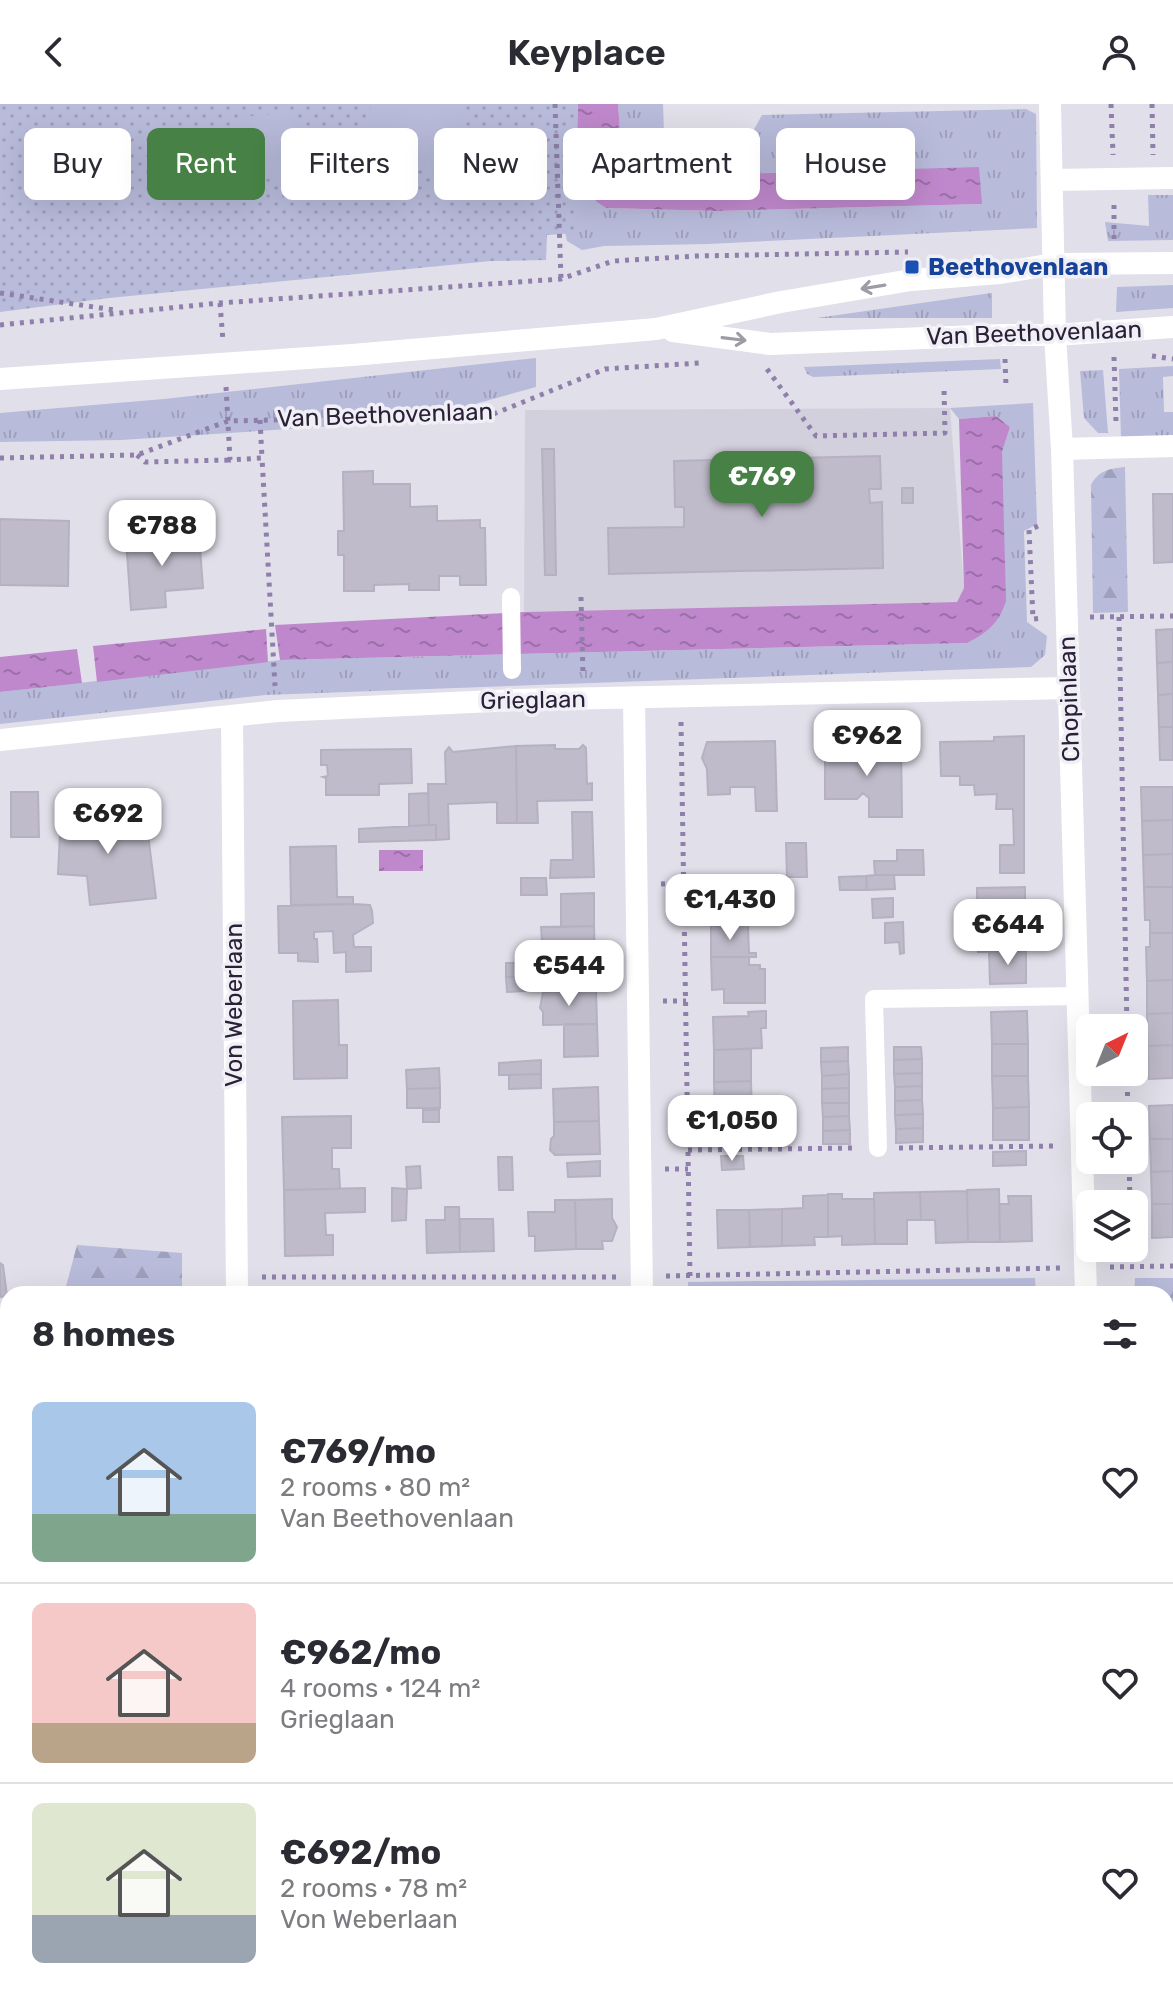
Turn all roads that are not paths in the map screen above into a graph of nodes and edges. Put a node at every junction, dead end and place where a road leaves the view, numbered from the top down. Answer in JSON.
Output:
{"nodes":[{"id":1,"x":1050,"y":104,"type":"edge"},
{"id":2,"x":1163,"y":178,"type":"edge"},
{"id":3,"x":1052,"y":180,"type":"junction"},
{"id":4,"x":1173,"y":263,"type":"edge"},
{"id":5,"x":1054,"y":264,"type":"junction"},
{"id":6,"x":1173,"y":327,"type":"edge"},
{"id":7,"x":656,"y":329,"type":"junction"},
{"id":8,"x":1056,"y":344,"type":"junction"},
{"id":9,"x":0,"y":379,"type":"edge"},
{"id":10,"x":1173,"y":446,"type":"edge"},
{"id":11,"x":1062,"y":449,"type":"junction"},
{"id":12,"x":511,"y":597,"type":"dead end"},
{"id":13,"x":512,"y":670,"type":"dead end"},
{"id":14,"x":1068,"y":688,"type":"junction"},
{"id":15,"x":634,"y":698,"type":"junction"},
{"id":16,"x":232,"y":716,"type":"junction"},
{"id":17,"x":0,"y":740,"type":"edge"},
{"id":18,"x":1078,"y":996,"type":"junction"},
{"id":19,"x":878,"y":1148,"type":"dead end"},
{"id":20,"x":236,"y":1285,"type":"edge"},
{"id":21,"x":642,"y":1286,"type":"edge"},
{"id":22,"x":1086,"y":1286,"type":"edge"}],
"edges":[{"from":1,"to":3,"type":"street","name":"Chopinlaan"},
{"from":2,"to":3,"type":"street"},
{"from":3,"to":5,"type":"street","name":"Chopinlaan"},
{"from":4,"to":5,"type":"street","name":"Van Beethovenlaan"},
{"from":5,"to":7,"type":"street","name":"Van Beethovenlaan","one_way":true},
{"from":5,"to":8,"type":"street","name":"Chopinlaan"},
{"from":6,"to":8,"type":"street","name":"Van Beethovenlaan"},
{"from":7,"to":8,"type":"street","name":"Van Beethovenlaan","one_way":true},
{"from":7,"to":9,"type":"street","name":"Van Beethovenlaan"},
{"from":8,"to":11,"type":"street","name":"Chopinlaan"},
{"from":10,"to":11,"type":"street"},
{"from":11,"to":14,"type":"street","name":"Chopinlaan"},
{"from":12,"to":13,"type":"lane"},
{"from":14,"to":15,"type":"street","name":"Grieglaan"},
{"from":14,"to":18,"type":"street","name":"Chopinlaan"},
{"from":15,"to":16,"type":"street","name":"Grieglaan"},
{"from":15,"to":21,"type":"street"},
{"from":16,"to":17,"type":"street","name":"Grieglaan"},
{"from":16,"to":20,"type":"street","name":"Von Weberlaan"},
{"from":18,"to":19,"type":"lane"},
{"from":18,"to":22,"type":"street","name":"Chopinlaan"}]}
